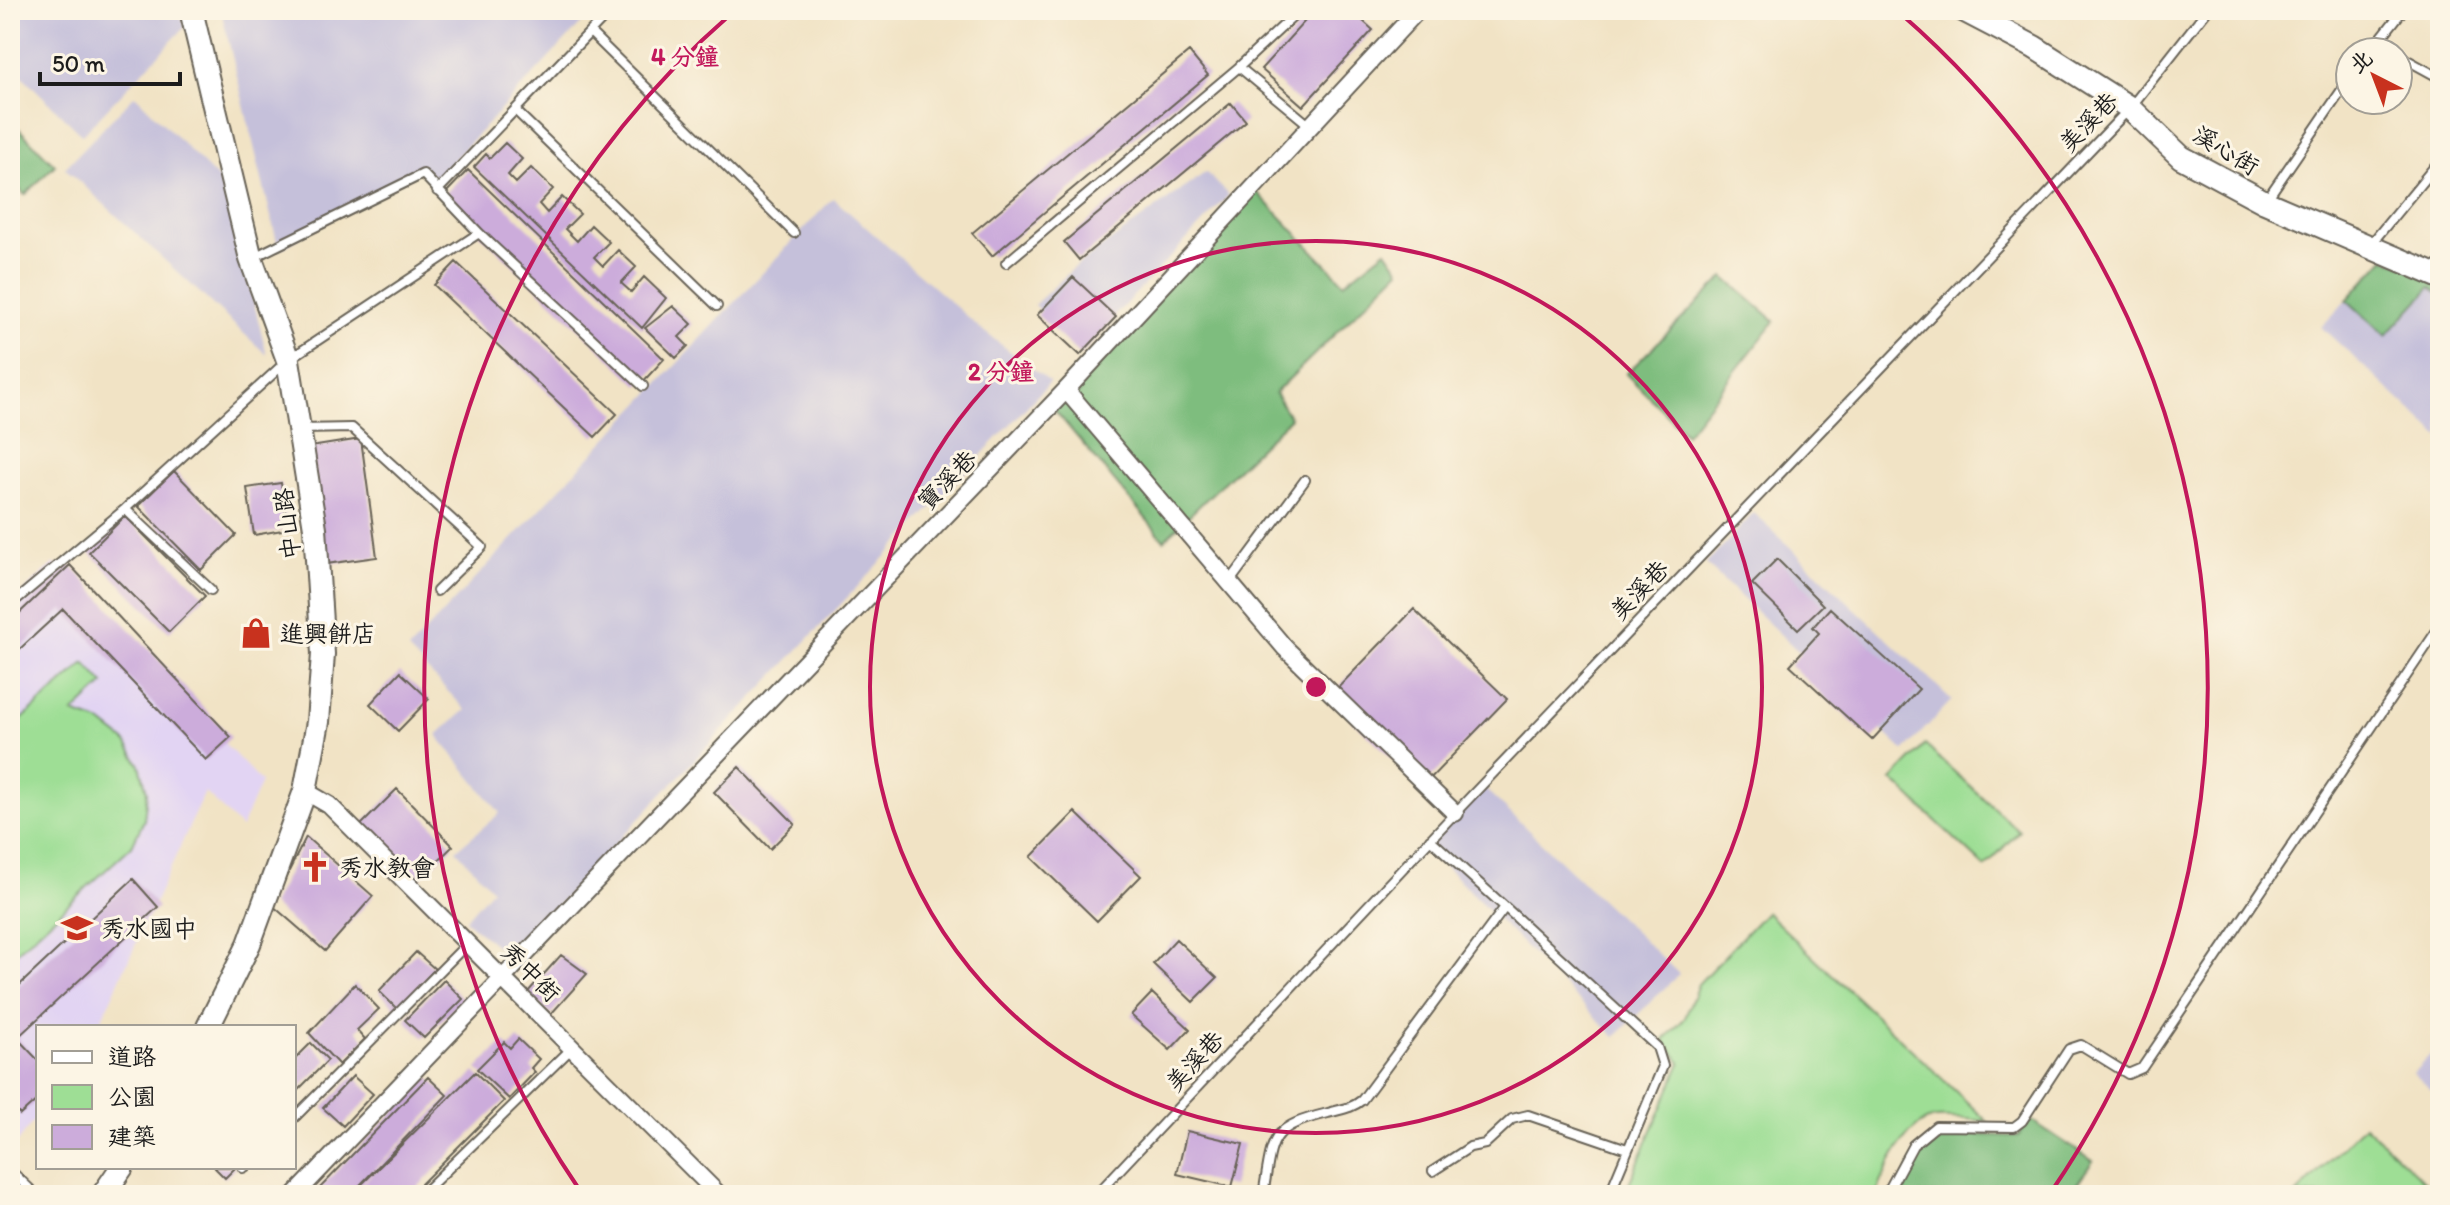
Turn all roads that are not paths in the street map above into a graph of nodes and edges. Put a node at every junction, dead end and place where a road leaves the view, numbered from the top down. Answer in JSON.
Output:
{"nodes":[{"id":1,"x":191,"y":10,"type":"edge"},
{"id":2,"x":611,"y":10,"type":"edge"},
{"id":3,"x":1300,"y":10,"type":"edge"},
{"id":4,"x":1418,"y":10,"type":"edge"},
{"id":5,"x":1963,"y":10,"type":"edge"},
{"id":6,"x":2207,"y":10,"type":"edge"},
{"id":7,"x":2403,"y":10,"type":"edge"},
{"id":8,"x":590,"y":32,"type":"junction"},
{"id":9,"x":2383,"y":36,"type":"edge"},
{"id":10,"x":2414,"y":64,"type":"edge"},
{"id":11,"x":1239,"y":67,"type":"junction"},
{"id":12,"x":2440,"y":78,"type":"edge"},
{"id":13,"x":2334,"y":101,"type":"edge"},
{"id":14,"x":2130,"y":108,"type":"junction"},
{"id":15,"x":515,"y":110,"type":"junction"},
{"id":16,"x":1309,"y":125,"type":"junction"},
{"id":17,"x":2440,"y":160,"type":"edge"},
{"id":18,"x":437,"y":191,"type":"junction"},
{"id":19,"x":2265,"y":202,"type":"junction"},
{"id":20,"x":479,"y":233,"type":"junction"},
{"id":21,"x":794,"y":233,"type":"dead end"},
{"id":22,"x":2370,"y":244,"type":"junction"},
{"id":23,"x":251,"y":259,"type":"junction"},
{"id":24,"x":1006,"y":263,"type":"dead end"},
{"id":25,"x":2440,"y":277,"type":"edge"},
{"id":26,"x":717,"y":306,"type":"dead end"},
{"id":27,"x":288,"y":360,"type":"junction"},
{"id":28,"x":643,"y":386,"type":"dead end"},
{"id":29,"x":1066,"y":390,"type":"junction"},
{"id":30,"x":300,"y":430,"type":"junction"},
{"id":31,"x":1305,"y":480,"type":"dead end"},
{"id":32,"x":125,"y":509,"type":"junction"},
{"id":33,"x":1231,"y":580,"type":"junction"},
{"id":34,"x":211,"y":590,"type":"dead end"},
{"id":35,"x":437,"y":591,"type":"dead end"},
{"id":36,"x":10,"y":605,"type":"edge"},
{"id":37,"x":2440,"y":626,"type":"edge"},
{"id":38,"x":305,"y":791,"type":"junction"},
{"id":39,"x":1455,"y":813,"type":"junction"},
{"id":40,"x":1430,"y":839,"type":"junction"},
{"id":41,"x":1505,"y":907,"type":"junction"},
{"id":42,"x":467,"y":944,"type":"junction"},
{"id":43,"x":504,"y":976,"type":"junction"},
{"id":44,"x":209,"y":1025,"type":"edge"},
{"id":45,"x":572,"y":1047,"type":"junction"},
{"id":46,"x":296,"y":1116,"type":"edge"},
{"id":47,"x":1627,"y":1149,"type":"junction"},
{"id":48,"x":121,"y":1169,"type":"edge"},
{"id":49,"x":10,"y":1170,"type":"edge"},
{"id":50,"x":1433,"y":1171,"type":"dead end"},
{"id":51,"x":36,"y":1195,"type":"edge"},
{"id":52,"x":103,"y":1195,"type":"edge"},
{"id":53,"x":295,"y":1195,"type":"edge"},
{"id":54,"x":421,"y":1195,"type":"edge"},
{"id":55,"x":719,"y":1195,"type":"edge"},
{"id":56,"x":1096,"y":1195,"type":"edge"},
{"id":57,"x":1263,"y":1195,"type":"edge"},
{"id":58,"x":1609,"y":1195,"type":"edge"},
{"id":59,"x":1886,"y":1195,"type":"edge"}],
"edges":[{"from":1,"to":23,"type":"street","name":"中山路"},
{"from":2,"to":8,"type":"lane"},
{"from":3,"to":11,"type":"lane"},
{"from":4,"to":16,"type":"street","name":"寶溪巷"},
{"from":5,"to":14,"type":"street","name":"溪心街"},
{"from":6,"to":14,"type":"lane","name":"美溪巷"},
{"from":7,"to":9,"type":"lane"},
{"from":8,"to":15,"type":"lane"},
{"from":8,"to":21,"type":"lane"},
{"from":10,"to":12,"type":"lane"},
{"from":11,"to":16,"type":"lane"},
{"from":11,"to":24,"type":"lane"},
{"from":13,"to":19,"type":"lane"},
{"from":14,"to":19,"type":"street","name":"溪心街"},
{"from":14,"to":39,"type":"lane","name":"美溪巷"},
{"from":15,"to":18,"type":"lane"},
{"from":15,"to":26,"type":"lane"},
{"from":16,"to":29,"type":"street","name":"寶溪巷"},
{"from":17,"to":22,"type":"lane"},
{"from":18,"to":20,"type":"lane"},
{"from":18,"to":23,"type":"lane"},
{"from":19,"to":22,"type":"street","name":"溪心街"},
{"from":20,"to":27,"type":"lane"},
{"from":20,"to":28,"type":"lane"},
{"from":22,"to":25,"type":"street","name":"溪心街"},
{"from":23,"to":27,"type":"street","name":"中山路"},
{"from":27,"to":30,"type":"street","name":"中山路"},
{"from":27,"to":32,"type":"lane"},
{"from":29,"to":33,"type":"street"},
{"from":29,"to":43,"type":"street","name":"寶溪巷"},
{"from":30,"to":35,"type":"lane"},
{"from":30,"to":38,"type":"street","name":"中山路"},
{"from":31,"to":33,"type":"lane"},
{"from":32,"to":34,"type":"lane"},
{"from":32,"to":36,"type":"lane"},
{"from":33,"to":39,"type":"street"},
{"from":37,"to":59,"type":"lane"},
{"from":38,"to":42,"type":"street","name":"秀中街"},
{"from":38,"to":44,"type":"street","name":"中山路"},
{"from":39,"to":40,"type":"lane","name":"美溪巷"},
{"from":40,"to":41,"type":"lane"},
{"from":40,"to":56,"type":"lane","name":"美溪巷"},
{"from":41,"to":47,"type":"lane"},
{"from":41,"to":57,"type":"lane"},
{"from":42,"to":43,"type":"street","name":"秀中街"},
{"from":42,"to":46,"type":"lane"},
{"from":43,"to":45,"type":"street","name":"秀中街"},
{"from":43,"to":53,"type":"street","name":"寶溪巷"},
{"from":45,"to":54,"type":"lane"},
{"from":45,"to":55,"type":"street","name":"秀中街"},
{"from":47,"to":50,"type":"lane"},
{"from":47,"to":58,"type":"lane"},
{"from":48,"to":52,"type":"street"},
{"from":49,"to":51,"type":"lane"}]}
